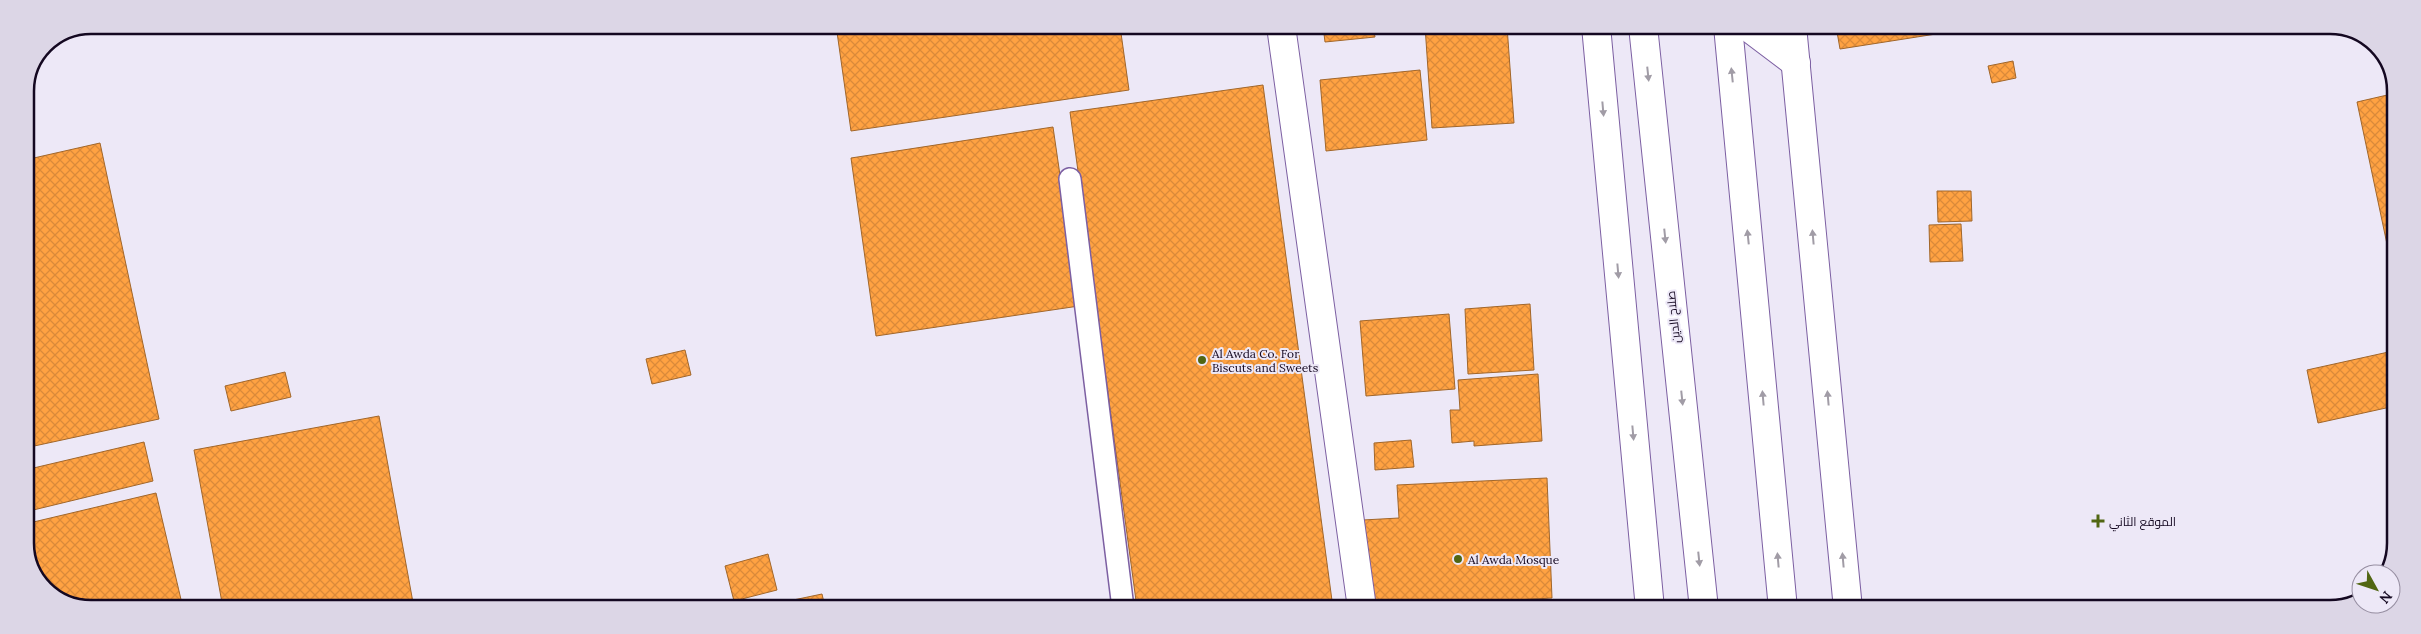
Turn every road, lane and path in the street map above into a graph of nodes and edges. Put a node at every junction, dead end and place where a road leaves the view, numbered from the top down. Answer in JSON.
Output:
{"nodes":[{"id":1,"x":1282,"y":34,"type":"edge"},
{"id":2,"x":1597,"y":34,"type":"edge"},
{"id":3,"x":1644,"y":34,"type":"edge"},
{"id":4,"x":1729,"y":34,"type":"edge"},
{"id":5,"x":1758,"y":34,"type":"edge"},
{"id":6,"x":1793,"y":34,"type":"edge"},
{"id":7,"x":1796,"y":63,"type":"junction"},
{"id":8,"x":1070,"y":179,"type":"dead end"},
{"id":9,"x":1122,"y":600,"type":"edge"},
{"id":10,"x":1361,"y":600,"type":"edge"},
{"id":11,"x":1649,"y":600,"type":"edge"},
{"id":12,"x":1703,"y":600,"type":"edge"},
{"id":13,"x":1782,"y":600,"type":"edge"},
{"id":14,"x":1847,"y":600,"type":"edge"}],
"edges":[{"from":1,"to":10,"type":"main road"},
{"from":2,"to":11,"type":"main road","one_way":true},
{"from":3,"to":12,"type":"main road","name":"صلاح الدين","one_way":true},
{"from":13,"to":4,"type":"main road","one_way":true},
{"from":5,"to":7,"type":"main road"},
{"from":6,"to":7,"type":"main road"},
{"from":14,"to":7,"type":"main road","one_way":true},
{"from":8,"to":9,"type":"lane"}]}
